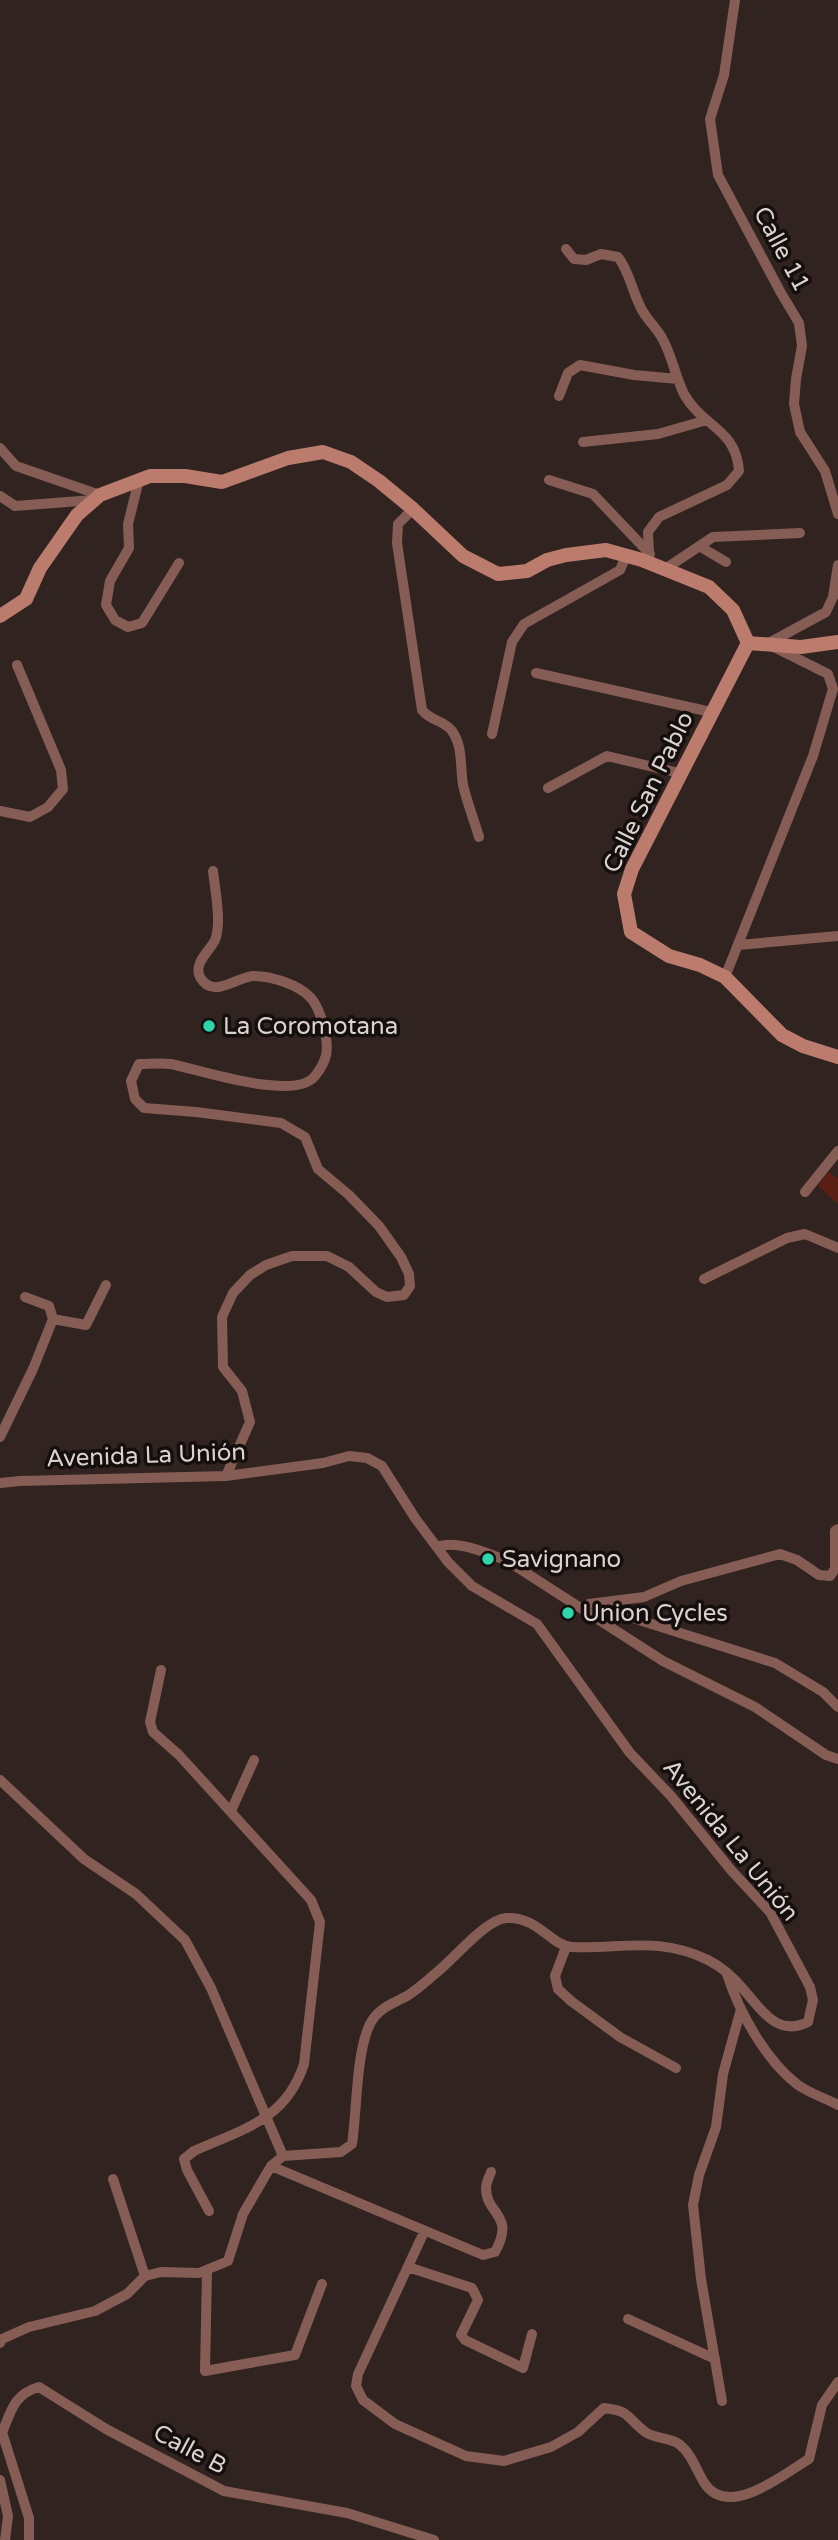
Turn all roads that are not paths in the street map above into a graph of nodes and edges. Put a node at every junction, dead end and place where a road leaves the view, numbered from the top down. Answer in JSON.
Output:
{"nodes":[{"id":1,"x":735,"y":0,"type":"edge"},
{"id":2,"x":566,"y":249,"type":"dead end"},
{"id":3,"x":678,"y":379,"type":"junction"},
{"id":4,"x":559,"y":396,"type":"dead end"},
{"id":5,"x":707,"y":420,"type":"junction"},
{"id":6,"x":583,"y":442,"type":"dead end"},
{"id":7,"x":0,"y":448,"type":"edge"},
{"id":8,"x":139,"y":480,"type":"junction"},
{"id":9,"x":549,"y":480,"type":"dead end"},
{"id":10,"x":0,"y":496,"type":"edge"},
{"id":11,"x":97,"y":497,"type":"junction"},
{"id":12,"x":413,"y":509,"type":"junction"},
{"id":13,"x":838,"y":514,"type":"edge"},
{"id":14,"x":800,"y":533,"type":"dead end"},
{"id":15,"x":699,"y":546,"type":"junction"},
{"id":16,"x":649,"y":553,"type":"junction"},
{"id":17,"x":626,"y":555,"type":"junction"},
{"id":18,"x":726,"y":562,"type":"dead end"},
{"id":19,"x":179,"y":563,"type":"dead end"},
{"id":20,"x":838,"y":565,"type":"edge"},
{"id":21,"x":664,"y":569,"type":"junction"},
{"id":22,"x":0,"y":616,"type":"edge"},
{"id":23,"x":838,"y":642,"type":"edge"},
{"id":24,"x":748,"y":643,"type":"junction"},
{"id":25,"x":767,"y":644,"type":"junction"},
{"id":26,"x":17,"y":665,"type":"dead end"},
{"id":27,"x":536,"y":673,"type":"dead end"},
{"id":28,"x":711,"y":712,"type":"junction"},
{"id":29,"x":492,"y":734,"type":"dead end"},
{"id":30,"x":679,"y":773,"type":"junction"},
{"id":31,"x":548,"y":788,"type":"dead end"},
{"id":32,"x":0,"y":811,"type":"edge"},
{"id":33,"x":479,"y":837,"type":"dead end"},
{"id":34,"x":213,"y":871,"type":"dead end"},
{"id":35,"x":838,"y":936,"type":"edge"},
{"id":36,"x":738,"y":945,"type":"junction"},
{"id":37,"x":725,"y":977,"type":"junction"},
{"id":38,"x":838,"y":1057,"type":"edge"},
{"id":39,"x":838,"y":1150,"type":"edge"},
{"id":40,"x":805,"y":1192,"type":"dead end"},
{"id":41,"x":838,"y":1248,"type":"edge"},
{"id":42,"x":704,"y":1279,"type":"dead end"},
{"id":43,"x":106,"y":1285,"type":"dead end"},
{"id":44,"x":25,"y":1297,"type":"dead end"},
{"id":45,"x":53,"y":1319,"type":"junction"},
{"id":46,"x":0,"y":1437,"type":"edge"},
{"id":47,"x":226,"y":1476,"type":"junction"},
{"id":48,"x":0,"y":1483,"type":"edge"},
{"id":49,"x":838,"y":1530,"type":"edge"},
{"id":50,"x":437,"y":1547,"type":"junction"},
{"id":51,"x":570,"y":1600,"type":"junction"},
{"id":52,"x":589,"y":1604,"type":"junction"},
{"id":53,"x":161,"y":1670,"type":"dead end"},
{"id":54,"x":838,"y":1707,"type":"edge"},
{"id":55,"x":838,"y":1759,"type":"edge"},
{"id":56,"x":254,"y":1760,"type":"dead end"},
{"id":57,"x":0,"y":1780,"type":"edge"},
{"id":58,"x":231,"y":1811,"type":"junction"},
{"id":59,"x":566,"y":1947,"type":"junction"},
{"id":60,"x":726,"y":1971,"type":"junction"},
{"id":61,"x":741,"y":2009,"type":"junction"},
{"id":62,"x":676,"y":2068,"type":"dead end"},
{"id":63,"x":838,"y":2105,"type":"edge"},
{"id":64,"x":266,"y":2118,"type":"junction"},
{"id":65,"x":284,"y":2156,"type":"junction"},
{"id":66,"x":271,"y":2166,"type":"junction"},
{"id":67,"x":491,"y":2172,"type":"dead end"},
{"id":68,"x":113,"y":2179,"type":"dead end"},
{"id":69,"x":209,"y":2211,"type":"dead end"},
{"id":70,"x":424,"y":2232,"type":"junction"},
{"id":71,"x":408,"y":2267,"type":"junction"},
{"id":72,"x":207,"y":2272,"type":"junction"},
{"id":73,"x":145,"y":2276,"type":"junction"},
{"id":74,"x":322,"y":2284,"type":"dead end"},
{"id":75,"x":628,"y":2319,"type":"dead end"},
{"id":76,"x":532,"y":2334,"type":"dead end"},
{"id":77,"x":0,"y":2343,"type":"edge"},
{"id":78,"x":715,"y":2359,"type":"junction"},
{"id":79,"x":838,"y":2382,"type":"edge"},
{"id":80,"x":722,"y":2402,"type":"dead end"},
{"id":81,"x":1,"y":2429,"type":"edge"},
{"id":82,"x":0,"y":2480,"type":"edge"},
{"id":83,"x":5,"y":2540,"type":"edge"},
{"id":84,"x":29,"y":2540,"type":"edge"},
{"id":85,"x":434,"y":2540,"type":"edge"}],
"edges":[{"from":1,"to":13,"type":"street","name":"Calle 11"},
{"from":2,"to":3,"type":"street"},
{"from":3,"to":4,"type":"street"},
{"from":3,"to":5,"type":"street"},
{"from":5,"to":6,"type":"street"},
{"from":5,"to":16,"type":"street"},
{"from":7,"to":11,"type":"street"},
{"from":8,"to":11,"type":"street"},
{"from":8,"to":12,"type":"street"},
{"from":8,"to":19,"type":"street"},
{"from":9,"to":16,"type":"street"},
{"from":10,"to":11,"type":"street"},
{"from":11,"to":22,"type":"street"},
{"from":12,"to":17,"type":"street"},
{"from":12,"to":33,"type":"street"},
{"from":14,"to":15,"type":"street"},
{"from":15,"to":18,"type":"street"},
{"from":15,"to":21,"type":"street"},
{"from":16,"to":21,"type":"street"},
{"from":17,"to":21,"type":"street"},
{"from":17,"to":29,"type":"street"},
{"from":20,"to":25,"type":"street"},
{"from":21,"to":24,"type":"street"},
{"from":23,"to":25,"type":"street"},
{"from":24,"to":25,"type":"street"},
{"from":24,"to":28,"type":"street","name":"Calle San Pablo"},
{"from":25,"to":36,"type":"street"},
{"from":26,"to":32,"type":"street"},
{"from":27,"to":28,"type":"street"},
{"from":28,"to":30,"type":"street","name":"Calle San Pablo"},
{"from":30,"to":31,"type":"street"},
{"from":30,"to":37,"type":"street","name":"Calle San Pablo"},
{"from":34,"to":47,"type":"street"},
{"from":35,"to":36,"type":"street"},
{"from":36,"to":37,"type":"street"},
{"from":37,"to":38,"type":"street","name":"Calle San Pablo"},
{"from":39,"to":40,"type":"street"},
{"from":41,"to":42,"type":"street"},
{"from":43,"to":45,"type":"street"},
{"from":44,"to":45,"type":"street"},
{"from":45,"to":46,"type":"street"},
{"from":47,"to":48,"type":"street","name":"Avenida La Unión"},
{"from":47,"to":50,"type":"street","name":"Avenida La Unión"},
{"from":49,"to":52,"type":"street"},
{"from":50,"to":51,"type":"street"},
{"from":50,"to":60,"type":"street","name":"Avenida La Unión"},
{"from":51,"to":52,"type":"street"},
{"from":51,"to":55,"type":"street"},
{"from":52,"to":54,"type":"street"},
{"from":53,"to":58,"type":"street"},
{"from":56,"to":58,"type":"street"},
{"from":57,"to":64,"type":"street"},
{"from":58,"to":64,"type":"street"},
{"from":59,"to":60,"type":"street","name":"Avenida La Unión"},
{"from":59,"to":62,"type":"street"},
{"from":59,"to":65,"type":"street"},
{"from":60,"to":61,"type":"street"},
{"from":61,"to":63,"type":"street"},
{"from":61,"to":78,"type":"street"},
{"from":64,"to":65,"type":"street"},
{"from":64,"to":69,"type":"street"},
{"from":65,"to":66,"type":"street"},
{"from":66,"to":70,"type":"street"},
{"from":66,"to":72,"type":"street"},
{"from":67,"to":70,"type":"street"},
{"from":68,"to":73,"type":"street"},
{"from":70,"to":71,"type":"street"},
{"from":71,"to":76,"type":"street"},
{"from":71,"to":79,"type":"street"},
{"from":72,"to":73,"type":"street"},
{"from":72,"to":74,"type":"street"},
{"from":73,"to":77,"type":"street"},
{"from":75,"to":78,"type":"street"},
{"from":78,"to":80,"type":"street"},
{"from":81,"to":84,"type":"street"},
{"from":81,"to":85,"type":"street","name":"Calle B"},
{"from":82,"to":83,"type":"street"}]}
